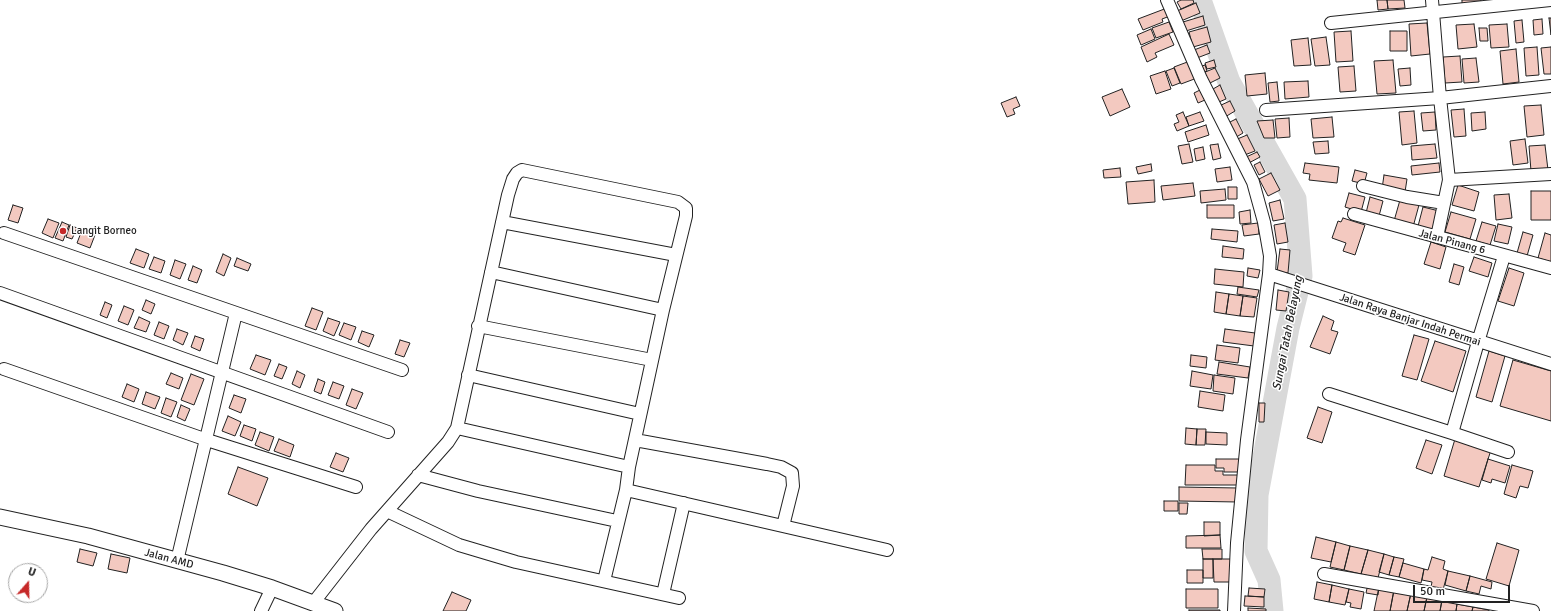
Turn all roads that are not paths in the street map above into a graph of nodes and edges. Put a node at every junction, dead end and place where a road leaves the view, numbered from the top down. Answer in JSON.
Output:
{"nodes":[{"id":1,"x":1167,"y":0,"type":"edge"},
{"id":2,"x":1432,"y":0,"type":"edge"},
{"id":3,"x":1550,"y":0,"type":"edge"},
{"id":4,"x":1433,"y":13,"type":"junction"},
{"id":5,"x":1331,"y":23,"type":"dead end"},
{"id":6,"x":1551,"y":86,"type":"edge"},
{"id":7,"x":1440,"y":98,"type":"junction"},
{"id":8,"x":1266,"y":110,"type":"dead end"},
{"id":9,"x":1551,"y":174,"type":"edge"},
{"id":10,"x":1449,"y":180,"type":"junction"},
{"id":11,"x":1363,"y":186,"type":"dead end"},
{"id":12,"x":1444,"y":203,"type":"junction"},
{"id":13,"x":1354,"y":214,"type":"dead end"},
{"id":14,"x":502,"y":222,"type":"junction"},
{"id":15,"x":4,"y":234,"type":"dead end"},
{"id":16,"x":1437,"y":237,"type":"junction"},
{"id":17,"x":676,"y":255,"type":"junction"},
{"id":18,"x":1504,"y":256,"type":"junction"},
{"id":19,"x":1551,"y":268,"type":"edge"},
{"id":20,"x":491,"y":272,"type":"junction"},
{"id":21,"x":1269,"y":274,"type":"junction"},
{"id":22,"x":0,"y":293,"type":"edge"},
{"id":23,"x":663,"y":310,"type":"junction"},
{"id":24,"x":236,"y":313,"type":"junction"},
{"id":25,"x":478,"y":326,"type":"junction"},
{"id":26,"x":1478,"y":342,"type":"junction"},
{"id":27,"x":652,"y":360,"type":"junction"},
{"id":28,"x":1551,"y":364,"type":"edge"},
{"id":29,"x":4,"y":369,"type":"dead end"},
{"id":30,"x":402,"y":370,"type":"dead end"},
{"id":31,"x":221,"y":371,"type":"junction"},
{"id":32,"x":468,"y":375,"type":"junction"},
{"id":33,"x":1330,"y":394,"type":"dead end"},
{"id":34,"x":640,"y":414,"type":"junction"},
{"id":35,"x":456,"y":428,"type":"junction"},
{"id":36,"x":388,"y":432,"type":"dead end"},
{"id":37,"x":1452,"y":433,"type":"junction"},
{"id":38,"x":206,"y":440,"type":"junction"},
{"id":39,"x":635,"y":440,"type":"junction"},
{"id":40,"x":1508,"y":452,"type":"dead end"},
{"id":41,"x":629,"y":467,"type":"junction"},
{"id":42,"x":418,"y":475,"type":"junction"},
{"id":43,"x":356,"y":487,"type":"dead end"},
{"id":44,"x":626,"y":490,"type":"junction"},
{"id":45,"x":684,"y":503,"type":"junction"},
{"id":46,"x":387,"y":511,"type":"junction"},
{"id":47,"x":0,"y":517,"type":"edge"},
{"id":48,"x":617,"y":521,"type":"junction"},
{"id":49,"x":783,"y":526,"type":"junction"},
{"id":50,"x":887,"y":550,"type":"dead end"},
{"id":51,"x":177,"y":561,"type":"junction"},
{"id":52,"x":1324,"y":574,"type":"dead end"},
{"id":53,"x":604,"y":581,"type":"junction"},
{"id":54,"x":272,"y":588,"type":"junction"},
{"id":55,"x":663,"y":594,"type":"junction"},
{"id":56,"x":679,"y":598,"type":"dead end"},
{"id":57,"x":314,"y":602,"type":"junction"},
{"id":58,"x":261,"y":611,"type":"edge"},
{"id":59,"x":335,"y":611,"type":"edge"},
{"id":60,"x":1234,"y":611,"type":"edge"},
{"id":61,"x":1532,"y":611,"type":"edge"}],
"edges":[{"from":1,"to":21,"type":"street"},
{"from":2,"to":4,"type":"street"},
{"from":3,"to":4,"type":"street"},
{"from":4,"to":5,"type":"street"},
{"from":4,"to":7,"type":"street"},
{"from":6,"to":7,"type":"street"},
{"from":7,"to":8,"type":"street"},
{"from":7,"to":10,"type":"street"},
{"from":9,"to":10,"type":"street"},
{"from":10,"to":12,"type":"street"},
{"from":11,"to":12,"type":"street"},
{"from":12,"to":16,"type":"street"},
{"from":13,"to":16,"type":"street","name":"Jalan Pinang 6"},
{"from":14,"to":17,"type":"street"},
{"from":14,"to":17,"type":"street"},
{"from":14,"to":20,"type":"street"},
{"from":15,"to":24,"type":"street"},
{"from":16,"to":18,"type":"street","name":"Jalan Pinang 6"},
{"from":17,"to":23,"type":"street"},
{"from":18,"to":19,"type":"street","name":"Jalan Pinang 6"},
{"from":18,"to":26,"type":"street"},
{"from":20,"to":23,"type":"street"},
{"from":20,"to":25,"type":"street"},
{"from":21,"to":26,"type":"street","name":"Jalan Raya Banjar Indah Permai"},
{"from":21,"to":60,"type":"street"},
{"from":22,"to":31,"type":"street"},
{"from":23,"to":27,"type":"street"},
{"from":24,"to":30,"type":"street"},
{"from":24,"to":31,"type":"street"},
{"from":25,"to":27,"type":"street"},
{"from":25,"to":32,"type":"street"},
{"from":26,"to":28,"type":"street","name":"Jalan Raya Banjar Indah Permai"},
{"from":26,"to":37,"type":"street"},
{"from":27,"to":34,"type":"street"},
{"from":29,"to":38,"type":"street"},
{"from":31,"to":36,"type":"street"},
{"from":31,"to":38,"type":"street"},
{"from":32,"to":34,"type":"street"},
{"from":32,"to":35,"type":"street"},
{"from":33,"to":37,"type":"street"},
{"from":34,"to":39,"type":"street"},
{"from":35,"to":41,"type":"street"},
{"from":35,"to":42,"type":"street"},
{"from":37,"to":40,"type":"street"},
{"from":38,"to":43,"type":"street"},
{"from":38,"to":51,"type":"street"},
{"from":39,"to":41,"type":"street"},
{"from":39,"to":49,"type":"street"},
{"from":41,"to":44,"type":"street"},
{"from":42,"to":46,"type":"street"},
{"from":42,"to":48,"type":"street"},
{"from":44,"to":45,"type":"street"},
{"from":44,"to":48,"type":"street"},
{"from":45,"to":49,"type":"street"},
{"from":45,"to":55,"type":"street"},
{"from":46,"to":53,"type":"street"},
{"from":46,"to":57,"type":"street"},
{"from":47,"to":51,"type":"street","name":"Jalan AMD"},
{"from":48,"to":53,"type":"street"},
{"from":49,"to":50,"type":"street"},
{"from":51,"to":54,"type":"street","name":"Jalan AMD"},
{"from":52,"to":61,"type":"street"},
{"from":53,"to":55,"type":"street"},
{"from":54,"to":57,"type":"street","name":"Jalan AMD"},
{"from":54,"to":58,"type":"street"},
{"from":55,"to":56,"type":"street"},
{"from":57,"to":59,"type":"street","name":"Jalan AMD"}]}
